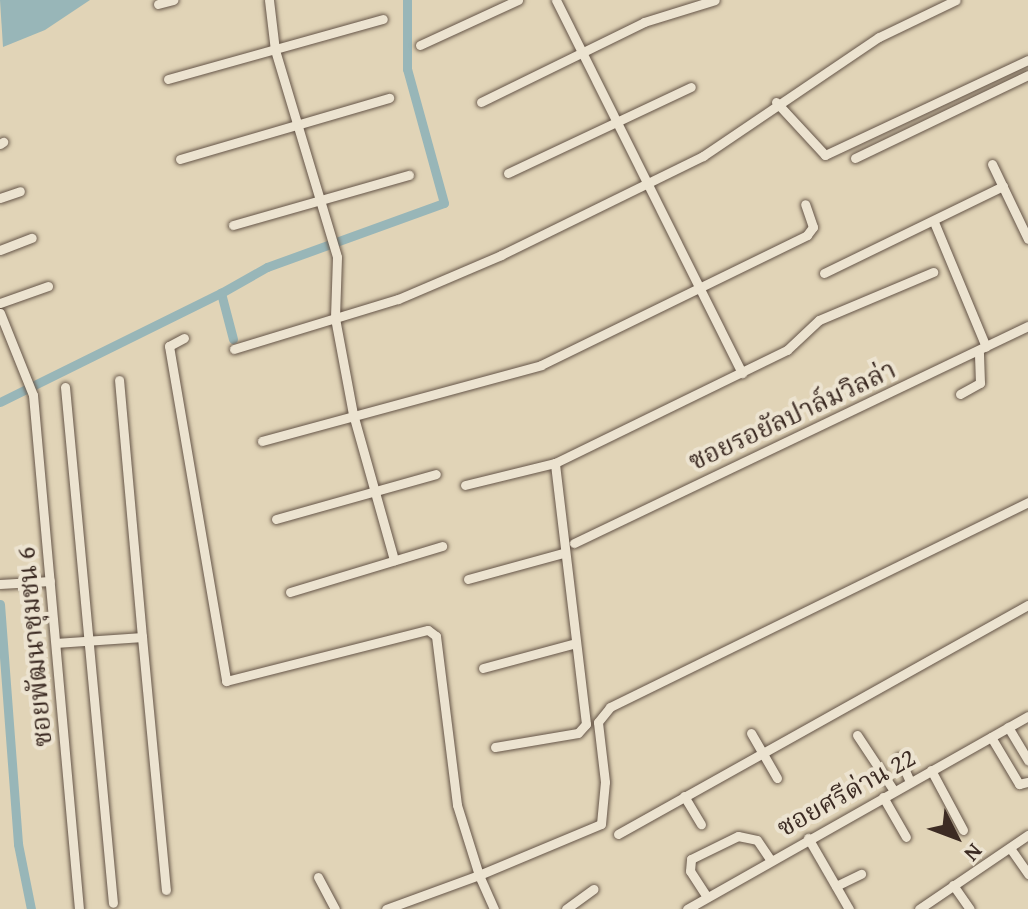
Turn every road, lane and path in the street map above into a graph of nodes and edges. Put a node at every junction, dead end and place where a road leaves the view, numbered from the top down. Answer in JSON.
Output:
{"nodes":[{"id":1,"x":173,"y":0,"type":"edge"},
{"id":2,"x":269,"y":0,"type":"edge"},
{"id":3,"x":518,"y":0,"type":"edge"},
{"id":4,"x":556,"y":0,"type":"edge"},
{"id":5,"x":715,"y":0,"type":"edge"},
{"id":6,"x":956,"y":0,"type":"edge"},
{"id":7,"x":158,"y":4,"type":"dead end"},
{"id":8,"x":383,"y":19,"type":"dead end"},
{"id":9,"x":420,"y":45,"type":"dead end"},
{"id":10,"x":275,"y":50,"type":"junction"},
{"id":11,"x":581,"y":52,"type":"junction"},
{"id":12,"x":1028,"y":60,"type":"edge"},
{"id":13,"x":1028,"y":75,"type":"edge"},
{"id":14,"x":168,"y":79,"type":"dead end"},
{"id":15,"x":691,"y":87,"type":"dead end"},
{"id":16,"x":389,"y":98,"type":"dead end"},
{"id":17,"x":481,"y":102,"type":"dead end"},
{"id":18,"x":776,"y":102,"type":"junction"},
{"id":19,"x":616,"y":124,"type":"junction"},
{"id":20,"x":298,"y":125,"type":"junction"},
{"id":21,"x":855,"y":158,"type":"dead end"},
{"id":22,"x":180,"y":159,"type":"dead end"},
{"id":23,"x":992,"y":164,"type":"dead end"},
{"id":24,"x":508,"y":173,"type":"dead end"},
{"id":25,"x":409,"y":175,"type":"dead end"},
{"id":26,"x":644,"y":186,"type":"junction"},
{"id":27,"x":1003,"y":186,"type":"junction"},
{"id":28,"x":20,"y":191,"type":"dead end"},
{"id":29,"x":0,"y":198,"type":"edge"},
{"id":30,"x":319,"y":199,"type":"junction"},
{"id":31,"x":805,"y":204,"type":"dead end"},
{"id":32,"x":934,"y":222,"type":"junction"},
{"id":33,"x":233,"y":225,"type":"dead end"},
{"id":34,"x":1027,"y":234,"type":"edge"},
{"id":35,"x":32,"y":238,"type":"dead end"},
{"id":36,"x":0,"y":250,"type":"edge"},
{"id":37,"x":933,"y":272,"type":"dead end"},
{"id":38,"x":824,"y":273,"type":"dead end"},
{"id":39,"x":48,"y":286,"type":"dead end"},
{"id":40,"x":700,"y":291,"type":"junction"},
{"id":41,"x":0,"y":303,"type":"edge"},
{"id":42,"x":0,"y":313,"type":"edge"},
{"id":43,"x":335,"y":318,"type":"junction"},
{"id":44,"x":1028,"y":326,"type":"edge"},
{"id":45,"x":184,"y":338,"type":"dead end"},
{"id":46,"x":234,"y":349,"type":"dead end"},
{"id":47,"x":982,"y":349,"type":"junction"},
{"id":48,"x":742,"y":373,"type":"junction"},
{"id":49,"x":119,"y":380,"type":"dead end"},
{"id":50,"x":65,"y":387,"type":"dead end"},
{"id":51,"x":960,"y":394,"type":"dead end"},
{"id":52,"x":353,"y":414,"type":"junction"},
{"id":53,"x":262,"y":441,"type":"dead end"},
{"id":54,"x":555,"y":463,"type":"junction"},
{"id":55,"x":436,"y":474,"type":"dead end"},
{"id":56,"x":465,"y":485,"type":"dead end"},
{"id":57,"x":376,"y":489,"type":"junction"},
{"id":58,"x":1028,"y":502,"type":"edge"},
{"id":59,"x":276,"y":519,"type":"dead end"},
{"id":60,"x":574,"y":543,"type":"dead end"},
{"id":61,"x":442,"y":546,"type":"dead end"},
{"id":62,"x":563,"y":553,"type":"junction"},
{"id":63,"x":394,"y":560,"type":"junction"},
{"id":64,"x":468,"y":579,"type":"dead end"},
{"id":65,"x":50,"y":581,"type":"junction"},
{"id":66,"x":4,"y":584,"type":"edge"},
{"id":67,"x":290,"y":592,"type":"dead end"},
{"id":68,"x":1028,"y":605,"type":"edge"},
{"id":69,"x":142,"y":637,"type":"junction"},
{"id":70,"x":92,"y":641,"type":"junction"},
{"id":71,"x":56,"y":643,"type":"junction"},
{"id":72,"x":572,"y":644,"type":"junction"},
{"id":73,"x":483,"y":668,"type":"dead end"},
{"id":74,"x":1027,"y":718,"type":"edge"},
{"id":75,"x":1008,"y":727,"type":"junction"},
{"id":76,"x":751,"y":733,"type":"dead end"},
{"id":77,"x":857,"y":735,"type":"dead end"},
{"id":78,"x":991,"y":737,"type":"junction"},
{"id":79,"x":495,"y":747,"type":"dead end"},
{"id":80,"x":762,"y":752,"type":"junction"},
{"id":81,"x":899,"y":757,"type":"dead end"},
{"id":82,"x":1028,"y":760,"type":"edge"},
{"id":83,"x":931,"y":770,"type":"junction"},
{"id":84,"x":777,"y":778,"type":"dead end"},
{"id":85,"x":910,"y":782,"type":"junction"},
{"id":86,"x":1028,"y":782,"type":"edge"},
{"id":87,"x":894,"y":791,"type":"junction"},
{"id":88,"x":684,"y":796,"type":"junction"},
{"id":89,"x":883,"y":797,"type":"junction"},
{"id":90,"x":701,"y":824,"type":"dead end"},
{"id":91,"x":963,"y":830,"type":"dead end"},
{"id":92,"x":618,"y":834,"type":"dead end"},
{"id":93,"x":1028,"y":835,"type":"edge"},
{"id":94,"x":906,"y":837,"type":"dead end"},
{"id":95,"x":808,"y":838,"type":"junction"},
{"id":96,"x":1010,"y":848,"type":"junction"},
{"id":97,"x":770,"y":859,"type":"junction"},
{"id":98,"x":861,"y":874,"type":"dead end"},
{"id":99,"x":1028,"y":874,"type":"edge"},
{"id":100,"x":479,"y":875,"type":"junction"},
{"id":101,"x":318,"y":877,"type":"dead end"},
{"id":102,"x":953,"y":885,"type":"junction"},
{"id":103,"x":836,"y":886,"type":"junction"},
{"id":104,"x":594,"y":889,"type":"dead end"},
{"id":105,"x":166,"y":890,"type":"dead end"},
{"id":106,"x":707,"y":897,"type":"junction"},
{"id":107,"x":113,"y":903,"type":"dead end"},
{"id":108,"x":79,"y":909,"type":"edge"},
{"id":109,"x":335,"y":909,"type":"edge"},
{"id":110,"x":386,"y":909,"type":"edge"},
{"id":111,"x":494,"y":909,"type":"edge"},
{"id":112,"x":566,"y":909,"type":"edge"},
{"id":113,"x":687,"y":909,"type":"edge"},
{"id":114,"x":849,"y":909,"type":"edge"},
{"id":115,"x":919,"y":909,"type":"edge"},
{"id":116,"x":970,"y":909,"type":"edge"}],
"edges":[{"from":1,"to":7,"type":"street"},
{"from":2,"to":10,"type":"street"},
{"from":3,"to":9,"type":"street"},
{"from":4,"to":11,"type":"street"},
{"from":5,"to":11,"type":"street"},
{"from":6,"to":18,"type":"street"},
{"from":8,"to":10,"type":"street"},
{"from":10,"to":14,"type":"street"},
{"from":10,"to":20,"type":"street"},
{"from":11,"to":17,"type":"street"},
{"from":11,"to":19,"type":"street"},
{"from":12,"to":18,"type":"street"},
{"from":13,"to":21,"type":"street"},
{"from":15,"to":19,"type":"street"},
{"from":16,"to":20,"type":"street"},
{"from":18,"to":26,"type":"street"},
{"from":19,"to":24,"type":"street"},
{"from":19,"to":26,"type":"street"},
{"from":20,"to":22,"type":"street"},
{"from":20,"to":30,"type":"street"},
{"from":23,"to":27,"type":"street"},
{"from":25,"to":30,"type":"street"},
{"from":26,"to":40,"type":"street"},
{"from":26,"to":43,"type":"street"},
{"from":27,"to":32,"type":"street"},
{"from":27,"to":34,"type":"street"},
{"from":28,"to":29,"type":"street"},
{"from":30,"to":33,"type":"street"},
{"from":30,"to":43,"type":"street"},
{"from":31,"to":40,"type":"street"},
{"from":32,"to":38,"type":"street"},
{"from":32,"to":47,"type":"street"},
{"from":35,"to":36,"type":"street"},
{"from":37,"to":48,"type":"street"},
{"from":39,"to":41,"type":"street"},
{"from":40,"to":48,"type":"street"},
{"from":40,"to":52,"type":"street"},
{"from":42,"to":65,"type":"street","name":"ซอยพัฒนาชุมชน 6"},
{"from":43,"to":46,"type":"street"},
{"from":43,"to":52,"type":"street"},
{"from":44,"to":47,"type":"street","name":"ซอยรอยัลปาล์มวิลล่า"},
{"from":45,"to":100,"type":"street"},
{"from":47,"to":51,"type":"street"},
{"from":47,"to":60,"type":"street","name":"ซอยรอยัลปาล์มวิลล่า"},
{"from":48,"to":54,"type":"street"},
{"from":49,"to":69,"type":"street"},
{"from":50,"to":70,"type":"street"},
{"from":52,"to":53,"type":"street"},
{"from":52,"to":57,"type":"street"},
{"from":54,"to":56,"type":"street"},
{"from":54,"to":62,"type":"street"},
{"from":55,"to":57,"type":"street"},
{"from":57,"to":59,"type":"street"},
{"from":57,"to":63,"type":"street"},
{"from":58,"to":100,"type":"street"},
{"from":61,"to":63,"type":"street"},
{"from":62,"to":64,"type":"street"},
{"from":62,"to":72,"type":"street"},
{"from":63,"to":67,"type":"street"},
{"from":65,"to":66,"type":"street"},
{"from":65,"to":71,"type":"street","name":"ซอยพัฒนาชุมชน 6"},
{"from":68,"to":80,"type":"street"},
{"from":69,"to":70,"type":"street"},
{"from":69,"to":105,"type":"street"},
{"from":70,"to":71,"type":"street"},
{"from":70,"to":107,"type":"street"},
{"from":71,"to":108,"type":"street","name":"ซอยพัฒนาชุมชน 6"},
{"from":72,"to":73,"type":"street"},
{"from":72,"to":79,"type":"street"},
{"from":74,"to":75,"type":"street","name":"ซอยศรีด่าน 22"},
{"from":75,"to":78,"type":"street","name":"ซอยศรีด่าน 22"},
{"from":75,"to":82,"type":"street"},
{"from":76,"to":80,"type":"street"},
{"from":77,"to":87,"type":"street"},
{"from":78,"to":83,"type":"street","name":"ซอยศรีด่าน 22"},
{"from":78,"to":86,"type":"street"},
{"from":80,"to":84,"type":"street"},
{"from":80,"to":88,"type":"street"},
{"from":81,"to":85,"type":"street"},
{"from":83,"to":85,"type":"street","name":"ซอยศรีด่าน 22"},
{"from":83,"to":91,"type":"street"},
{"from":85,"to":87,"type":"street","name":"ซอยศรีด่าน 22"},
{"from":87,"to":89,"type":"street","name":"ซอยศรีด่าน 22"},
{"from":88,"to":90,"type":"street"},
{"from":88,"to":92,"type":"street"},
{"from":89,"to":94,"type":"street"},
{"from":89,"to":95,"type":"street","name":"ซอยศรีด่าน 22"},
{"from":93,"to":96,"type":"street"},
{"from":95,"to":97,"type":"street","name":"ซอยศรีด่าน 22"},
{"from":95,"to":103,"type":"street"},
{"from":96,"to":99,"type":"street"},
{"from":96,"to":102,"type":"street"},
{"from":97,"to":106,"type":"street","name":"ซอยศรีด่าน 22"},
{"from":97,"to":106,"type":"street"},
{"from":98,"to":103,"type":"street"},
{"from":100,"to":110,"type":"street"},
{"from":100,"to":111,"type":"street"},
{"from":101,"to":109,"type":"street"},
{"from":102,"to":115,"type":"street"},
{"from":102,"to":116,"type":"street"},
{"from":103,"to":114,"type":"street"},
{"from":104,"to":112,"type":"street"},
{"from":106,"to":113,"type":"street","name":"ซอยศรีด่าน 22"}]}
